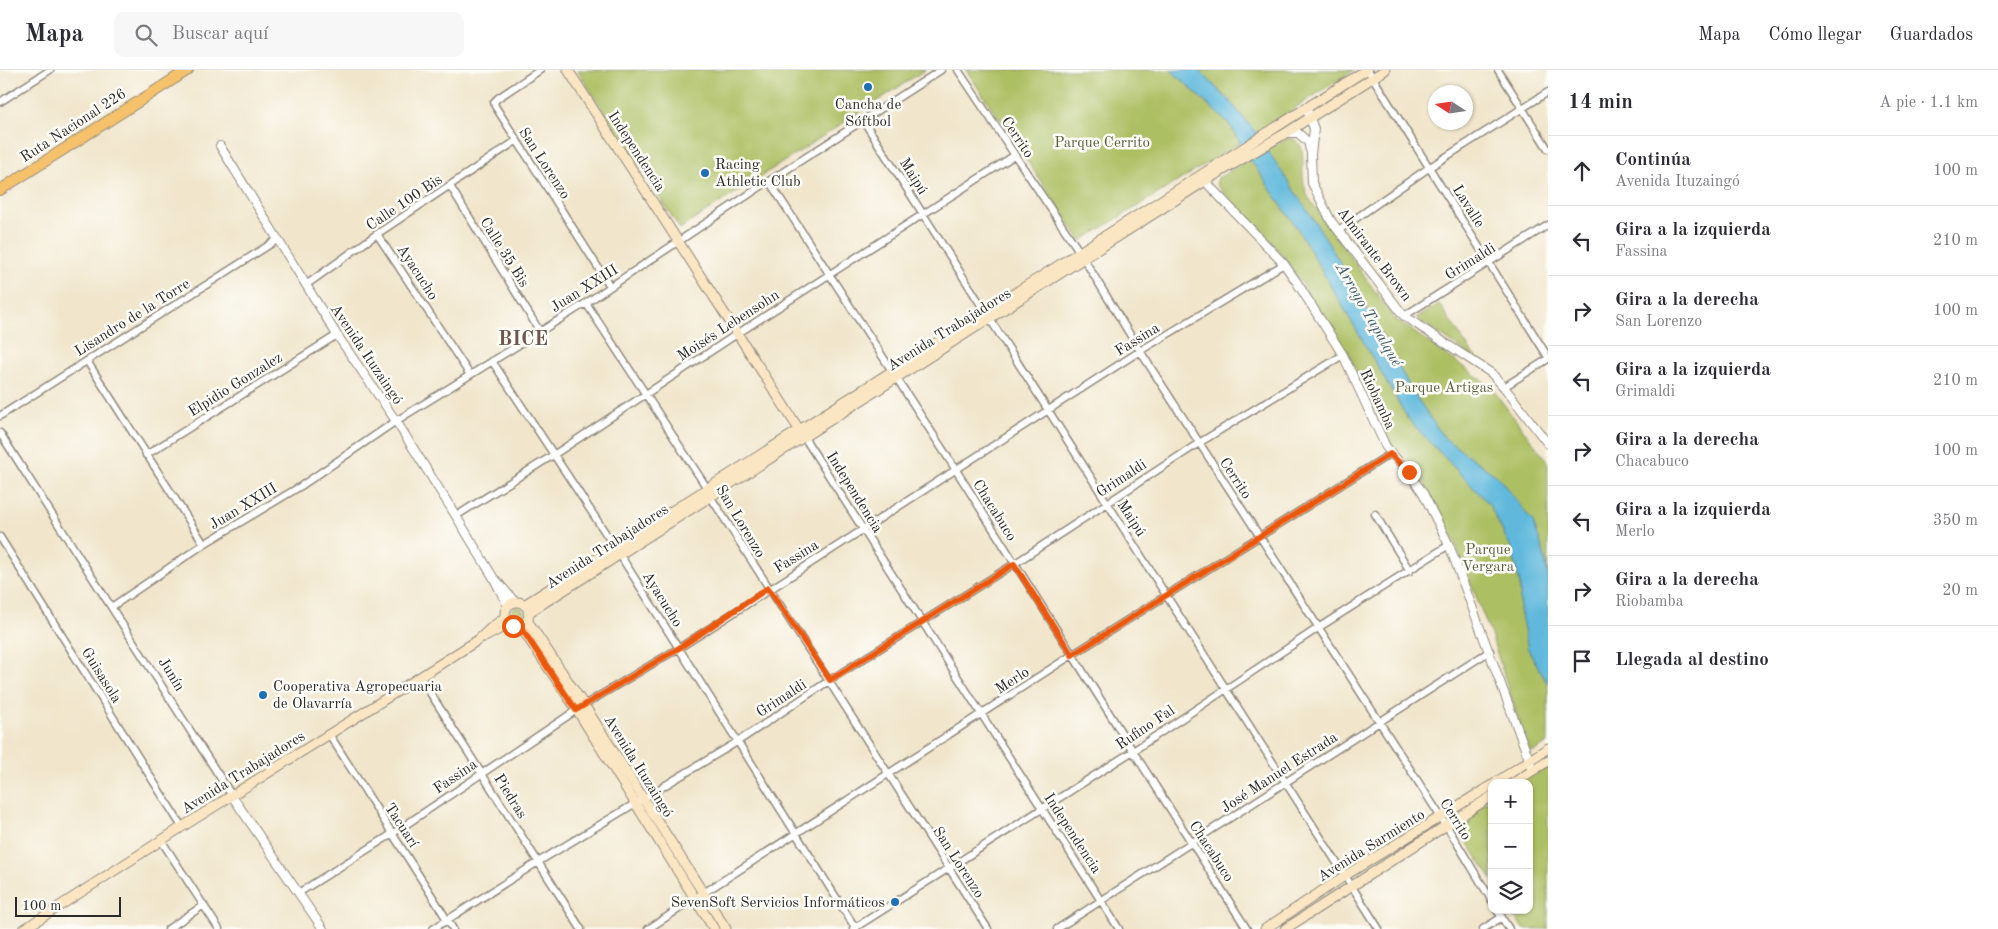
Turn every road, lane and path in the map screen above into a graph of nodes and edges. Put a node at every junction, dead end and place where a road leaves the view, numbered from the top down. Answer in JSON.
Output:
{"nodes":[{"id":1,"x":50,"y":70,"type":"edge"},
{"id":2,"x":188,"y":70,"type":"edge"},
{"id":3,"x":540,"y":70,"type":"edge"},
{"id":4,"x":568,"y":70,"type":"edge"},
{"id":5,"x":941,"y":70,"type":"edge"},
{"id":6,"x":958,"y":70,"type":"edge"},
{"id":7,"x":1367,"y":70,"type":"edge"},
{"id":8,"x":1386,"y":70,"type":"edge"},
{"id":9,"x":1498,"y":70,"type":"edge"},
{"id":10,"x":174,"y":74,"type":"edge"},
{"id":11,"x":1373,"y":78,"type":"junction"},
{"id":12,"x":1548,"y":92,"type":"edge"},
{"id":13,"x":0,"y":102,"type":"edge"},
{"id":14,"x":1306,"y":108,"type":"junction"},
{"id":15,"x":1521,"y":109,"type":"junction"},
{"id":16,"x":1311,"y":118,"type":"junction"},
{"id":17,"x":863,"y":120,"type":"junction"},
{"id":18,"x":1284,"y":135,"type":"junction"},
{"id":19,"x":516,"y":142,"type":"junction"},
{"id":20,"x":220,"y":146,"type":"dead end"},
{"id":21,"x":1548,"y":149,"type":"edge"},
{"id":22,"x":1311,"y":154,"type":"junction"},
{"id":23,"x":1015,"y":155,"type":"junction"},
{"id":24,"x":1221,"y":166,"type":"junction"},
{"id":25,"x":1430,"y":167,"type":"junction"},
{"id":26,"x":1202,"y":179,"type":"junction"},
{"id":27,"x":769,"y":180,"type":"junction"},
{"id":28,"x":450,"y":186,"type":"junction"},
{"id":29,"x":0,"y":190,"type":"edge"},
{"id":30,"x":923,"y":214,"type":"junction"},
{"id":31,"x":1548,"y":225,"type":"edge"},
{"id":32,"x":1339,"y":230,"type":"junction"},
{"id":33,"x":377,"y":234,"type":"junction"},
{"id":34,"x":277,"y":240,"type":"junction"},
{"id":35,"x":679,"y":242,"type":"junction"},
{"id":36,"x":1079,"y":251,"type":"junction"},
{"id":37,"x":1085,"y":260,"type":"junction"},
{"id":38,"x":1284,"y":264,"type":"junction"},
{"id":39,"x":1490,"y":264,"type":"junction"},
{"id":40,"x":829,"y":274,"type":"junction"},
{"id":41,"x":306,"y":285,"type":"junction"},
{"id":42,"x":610,"y":286,"type":"junction"},
{"id":43,"x":586,"y":303,"type":"junction"},
{"id":44,"x":984,"y":311,"type":"junction"},
{"id":45,"x":1404,"y":316,"type":"junction"},
{"id":46,"x":990,"y":320,"type":"junction"},
{"id":47,"x":539,"y":330,"type":"junction"},
{"id":48,"x":737,"y":334,"type":"junction"},
{"id":49,"x":337,"y":335,"type":"junction"},
{"id":50,"x":1140,"y":351,"type":"junction"},
{"id":51,"x":1343,"y":356,"type":"junction"},
{"id":52,"x":1548,"y":358,"type":"edge"},
{"id":53,"x":87,"y":361,"type":"junction"},
{"id":54,"x":492,"y":361,"type":"junction"},
{"id":55,"x":470,"y":375,"type":"junction"},
{"id":56,"x":894,"y":375,"type":"junction"},
{"id":57,"x":1504,"y":387,"type":"junction"},
{"id":58,"x":644,"y":394,"type":"junction"},
{"id":59,"x":1047,"y":410,"type":"junction"},
{"id":60,"x":0,"y":416,"type":"edge"},
{"id":61,"x":396,"y":421,"type":"junction"},
{"id":62,"x":0,"y":433,"type":"edge"},
{"id":63,"x":801,"y":433,"type":"junction"},
{"id":64,"x":1199,"y":443,"type":"junction"},
{"id":65,"x":1548,"y":444,"type":"edge"},
{"id":66,"x":555,"y":454,"type":"junction"},
{"id":67,"x":1390,"y":454,"type":"junction"},
{"id":68,"x":146,"y":455,"type":"junction"},
{"id":69,"x":956,"y":470,"type":"junction"},
{"id":70,"x":708,"y":492,"type":"junction"},
{"id":71,"x":1107,"y":502,"type":"junction"},
{"id":72,"x":1375,"y":514,"type":"dead end"},
{"id":73,"x":456,"y":516,"type":"junction"},
{"id":74,"x":862,"y":529,"type":"junction"},
{"id":75,"x":1259,"y":536,"type":"junction"},
{"id":76,"x":0,"y":537,"type":"edge"},
{"id":77,"x":204,"y":544,"type":"junction"},
{"id":78,"x":1450,"y":545,"type":"junction"},
{"id":79,"x":618,"y":551,"type":"junction"},
{"id":80,"x":1014,"y":564,"type":"junction"},
{"id":81,"x":1410,"y":571,"type":"junction"},
{"id":82,"x":768,"y":588,"type":"junction"},
{"id":83,"x":1167,"y":595,"type":"junction"},
{"id":84,"x":112,"y":606,"type":"junction"},
{"id":85,"x":520,"y":612,"type":"junction"},
{"id":86,"x":507,"y":621,"type":"junction"},
{"id":87,"x":923,"y":622,"type":"junction"},
{"id":88,"x":1318,"y":628,"type":"junction"},
{"id":89,"x":679,"y":648,"type":"junction"},
{"id":90,"x":1490,"y":651,"type":"junction"},
{"id":91,"x":1072,"y":655,"type":"junction"},
{"id":92,"x":420,"y":677,"type":"junction"},
{"id":93,"x":830,"y":680,"type":"junction"},
{"id":94,"x":1226,"y":688,"type":"junction"},
{"id":95,"x":580,"y":708,"type":"junction"},
{"id":96,"x":981,"y":715,"type":"junction"},
{"id":97,"x":1379,"y":722,"type":"junction"},
{"id":98,"x":329,"y":734,"type":"junction"},
{"id":99,"x":737,"y":742,"type":"junction"},
{"id":100,"x":1545,"y":750,"type":"edge"},
{"id":101,"x":1133,"y":751,"type":"junction"},
{"id":102,"x":1530,"y":761,"type":"junction"},
{"id":103,"x":1548,"y":761,"type":"edge"},
{"id":104,"x":1533,"y":770,"type":"junction"},
{"id":105,"x":482,"y":774,"type":"junction"},
{"id":106,"x":888,"y":775,"type":"junction"},
{"id":107,"x":1501,"y":779,"type":"edge"},
{"id":108,"x":1519,"y":779,"type":"edge"},
{"id":109,"x":1287,"y":782,"type":"junction"},
{"id":110,"x":1488,"y":788,"type":"edge"},
{"id":111,"x":232,"y":796,"type":"junction"},
{"id":112,"x":643,"y":798,"type":"junction"},
{"id":113,"x":1488,"y":798,"type":"edge"},
{"id":114,"x":634,"y":804,"type":"junction"},
{"id":115,"x":1041,"y":808,"type":"junction"},
{"id":116,"x":1443,"y":821,"type":"junction"},
{"id":117,"x":182,"y":827,"type":"junction"},
{"id":118,"x":796,"y":833,"type":"junction"},
{"id":119,"x":392,"y":834,"type":"junction"},
{"id":120,"x":162,"y":840,"type":"junction"},
{"id":121,"x":1192,"y":843,"type":"junction"},
{"id":122,"x":538,"y":862,"type":"junction"},
{"id":123,"x":949,"y":870,"type":"junction"},
{"id":124,"x":1346,"y":875,"type":"junction"},
{"id":125,"x":1352,"y":886,"type":"junction"},
{"id":126,"x":300,"y":892,"type":"junction"},
{"id":127,"x":703,"y":893,"type":"junction"},
{"id":128,"x":1488,"y":894,"type":"edge"},
{"id":129,"x":695,"y":899,"type":"junction"},
{"id":130,"x":1101,"y":901,"type":"junction"},
{"id":131,"x":204,"y":906,"type":"junction"},
{"id":132,"x":1500,"y":914,"type":"edge"},
{"id":133,"x":1502,"y":917,"type":"junction"},
{"id":134,"x":448,"y":920,"type":"junction"},
{"id":135,"x":24,"y":929,"type":"edge"},
{"id":136,"x":168,"y":929,"type":"edge"},
{"id":137,"x":219,"y":929,"type":"edge"},
{"id":138,"x":323,"y":929,"type":"edge"},
{"id":139,"x":433,"y":929,"type":"edge"},
{"id":140,"x":453,"y":929,"type":"edge"},
{"id":141,"x":581,"y":929,"type":"edge"},
{"id":142,"x":648,"y":929,"type":"edge"},
{"id":143,"x":714,"y":929,"type":"edge"},
{"id":144,"x":726,"y":929,"type":"edge"},
{"id":145,"x":855,"y":929,"type":"edge"},
{"id":146,"x":988,"y":929,"type":"edge"},
{"id":147,"x":1057,"y":929,"type":"edge"},
{"id":148,"x":1118,"y":929,"type":"edge"},
{"id":149,"x":1247,"y":929,"type":"edge"},
{"id":150,"x":1265,"y":929,"type":"edge"},
{"id":151,"x":1285,"y":929,"type":"edge"},
{"id":152,"x":1379,"y":929,"type":"edge"},
{"id":153,"x":1483,"y":929,"type":"edge"},
{"id":154,"x":1510,"y":929,"type":"edge"}],
"edges":[{"from":1,"to":13,"type":"street"},
{"from":2,"to":10,"type":"highway","name":"Ruta Nacional 226"},
{"from":3,"to":19,"type":"street","name":"San Lorenzo"},
{"from":4,"to":35,"type":"main road","name":"Independencia"},
{"from":5,"to":17,"type":"street","name":"Juan XXIII"},
{"from":6,"to":23,"type":"street","name":"Cerrito"},
{"from":7,"to":11,"type":"street","name":"Lavalle"},
{"from":7,"to":14,"type":"main road","name":"Avenida Trabajadores"},
{"from":8,"to":11,"type":"main road","name":"Avenida Trabajadores"},
{"from":9,"to":15,"type":"street"},
{"from":10,"to":29,"type":"highway","name":"Ruta Nacional 226"},
{"from":11,"to":16,"type":"main road","name":"Avenida Trabajadores"},
{"from":11,"to":25,"type":"street","name":"Lavalle"},
{"from":12,"to":15,"type":"street"},
{"from":14,"to":16,"type":"street","name":"Almirante Brown"},
{"from":14,"to":24,"type":"main road","name":"Avenida Trabajadores"},
{"from":15,"to":21,"type":"street"},
{"from":15,"to":25,"type":"street"},
{"from":16,"to":18,"type":"main road","name":"Avenida Trabajadores"},
{"from":16,"to":22,"type":"street","name":"Almirante Brown"},
{"from":17,"to":27,"type":"street","name":"Juan XXIII"},
{"from":17,"to":30,"type":"street","name":"Maipú"},
{"from":18,"to":22,"type":"street"},
{"from":18,"to":24,"type":"main road","name":"Avenida Trabajadores"},
{"from":19,"to":28,"type":"street","name":"Calle 100 Bis"},
{"from":19,"to":42,"type":"street","name":"San Lorenzo"},
{"from":20,"to":34,"type":"street","name":"Avenida Ituzaingó"},
{"from":22,"to":32,"type":"street","name":"Almirante Brown"},
{"from":23,"to":30,"type":"street","name":"Moisés Lebensohn"},
{"from":23,"to":36,"type":"street","name":"Cerrito"},
{"from":24,"to":26,"type":"main road","name":"Avenida Trabajadores"},
{"from":25,"to":32,"type":"street"},
{"from":25,"to":39,"type":"street","name":"Lavalle"},
{"from":26,"to":36,"type":"main road","name":"Avenida Trabajadores"},
{"from":26,"to":37,"type":"main road","name":"Avenida Trabajadores"},
{"from":26,"to":38,"type":"street","name":"Riobamba"},
{"from":27,"to":35,"type":"street","name":"Juan XXIII"},
{"from":27,"to":40,"type":"street","name":"Chacabuco"},
{"from":28,"to":33,"type":"street","name":"Calle 100 Bis"},
{"from":28,"to":47,"type":"street","name":"Calle 35 Bis"},
{"from":30,"to":40,"type":"street","name":"Moisés Lebensohn"},
{"from":30,"to":44,"type":"street","name":"Maipú"},
{"from":31,"to":39,"type":"street","name":"Grimaldi"},
{"from":32,"to":45,"type":"street","name":"Almirante Brown"},
{"from":33,"to":41,"type":"street","name":"Calle 100 Bis"},
{"from":33,"to":55,"type":"street","name":"Ayacucho"},
{"from":34,"to":41,"type":"street","name":"Avenida Ituzaingó"},
{"from":34,"to":53,"type":"street","name":"Lisandro de la Torre"},
{"from":35,"to":42,"type":"street","name":"Juan XXIII"},
{"from":35,"to":48,"type":"main road","name":"Independencia"},
{"from":36,"to":37,"type":"street","name":"Cerrito"},
{"from":36,"to":44,"type":"main road","name":"Avenida Trabajadores"},
{"from":37,"to":46,"type":"main road","name":"Avenida Trabajadores"},
{"from":37,"to":50,"type":"street","name":"Cerrito"},
{"from":38,"to":50,"type":"street","name":"Fassina"},
{"from":38,"to":51,"type":"street","name":"Riobamba"},
{"from":39,"to":45,"type":"street","name":"Grimaldi"},
{"from":39,"to":52,"type":"street","name":"Lavalle"},
{"from":40,"to":48,"type":"street","name":"Moisés Lebensohn"},
{"from":40,"to":56,"type":"street","name":"Chacabuco"},
{"from":41,"to":49,"type":"street","name":"Avenida Ituzaingó"},
{"from":42,"to":43,"type":"street","name":"Juan XXIII"},
{"from":43,"to":47,"type":"street","name":"Juan XXIII"},
{"from":43,"to":58,"type":"street","name":"San Lorenzo"},
{"from":44,"to":46,"type":"street","name":"Maipú"},
{"from":44,"to":56,"type":"main road","name":"Avenida Trabajadores"},
{"from":45,"to":57,"type":"street","name":"Almirante Brown"},
{"from":46,"to":56,"type":"main road","name":"Avenida Trabajadores"},
{"from":46,"to":59,"type":"street","name":"Maipú"},
{"from":47,"to":54,"type":"street","name":"Juan XXIII"},
{"from":48,"to":58,"type":"street","name":"Moisés Lebensohn"},
{"from":48,"to":63,"type":"main road","name":"Independencia"},
{"from":49,"to":61,"type":"street","name":"Avenida Ituzaingó"},
{"from":49,"to":68,"type":"street","name":"Elpidio Gonzalez"},
{"from":50,"to":59,"type":"street","name":"Fassina"},
{"from":50,"to":64,"type":"street","name":"Cerrito"},
{"from":51,"to":64,"type":"street","name":"Grimaldi"},
{"from":51,"to":67,"type":"street","name":"Riobamba"},
{"from":52,"to":57,"type":"street"},
{"from":53,"to":60,"type":"street","name":"Lisandro de la Torre"},
{"from":53,"to":68,"type":"street"},
{"from":54,"to":55,"type":"street","name":"Juan XXIII"},
{"from":54,"to":66,"type":"street","name":"Ayacucho"},
{"from":55,"to":61,"type":"street","name":"Juan XXIII"},
{"from":56,"to":63,"type":"main road","name":"Avenida Trabajadores"},
{"from":56,"to":69,"type":"street","name":"Chacabuco"},
{"from":57,"to":65,"type":"street","name":"Almirante Brown"},
{"from":58,"to":66,"type":"street","name":"Moisés Lebensohn"},
{"from":58,"to":70,"type":"street","name":"San Lorenzo"},
{"from":59,"to":69,"type":"street","name":"Fassina"},
{"from":59,"to":71,"type":"street","name":"Maipú"},
{"from":61,"to":73,"type":"street","name":"Avenida Ituzaingó"},
{"from":61,"to":77,"type":"street","name":"Juan XXIII"},
{"from":62,"to":84,"type":"street","name":"Junín"},
{"from":63,"to":70,"type":"main road","name":"Avenida Trabajadores"},
{"from":63,"to":74,"type":"street","name":"Independencia"},
{"from":64,"to":71,"type":"street","name":"Grimaldi"},
{"from":64,"to":75,"type":"street","name":"Cerrito"},
{"from":66,"to":73,"type":"street","name":"Moisés Lebensohn"},
{"from":66,"to":79,"type":"street","name":"Ayacucho"},
{"from":67,"to":75,"type":"street","name":"Merlo"},
{"from":67,"to":78,"type":"street","name":"Riobamba"},
{"from":68,"to":77,"type":"street"},
{"from":69,"to":74,"type":"street","name":"Fassina"},
{"from":69,"to":80,"type":"street","name":"Chacabuco"},
{"from":70,"to":79,"type":"main road","name":"Avenida Trabajadores"},
{"from":70,"to":82,"type":"street","name":"San Lorenzo"},
{"from":71,"to":80,"type":"street","name":"Grimaldi"},
{"from":71,"to":83,"type":"street","name":"Maipú"},
{"from":72,"to":81,"type":"street"},
{"from":73,"to":85,"type":"street","name":"Avenida Ituzaingó"},
{"from":74,"to":82,"type":"street","name":"Fassina"},
{"from":74,"to":87,"type":"street","name":"Independencia"},
{"from":75,"to":83,"type":"street","name":"Merlo"},
{"from":75,"to":88,"type":"street","name":"Cerrito"},
{"from":76,"to":117,"type":"street","name":"Guisasola"},
{"from":77,"to":84,"type":"street","name":"Juan XXIII"},
{"from":78,"to":81,"type":"street","name":"Rufino Fal"},
{"from":78,"to":90,"type":"street","name":"Riobamba"},
{"from":79,"to":85,"type":"main road","name":"Avenida Trabajadores"},
{"from":79,"to":89,"type":"street","name":"Ayacucho"},
{"from":80,"to":87,"type":"street","name":"Grimaldi"},
{"from":80,"to":91,"type":"street","name":"Chacabuco"},
{"from":81,"to":88,"type":"street","name":"Rufino Fal"},
{"from":82,"to":89,"type":"street","name":"Fassina"},
{"from":82,"to":93,"type":"street","name":"San Lorenzo"},
{"from":83,"to":91,"type":"street","name":"Merlo"},
{"from":83,"to":94,"type":"street","name":"Maipú"},
{"from":84,"to":111,"type":"street","name":"Junín"},
{"from":85,"to":86,"type":"main road"},
{"from":85,"to":86,"type":"main road"},
{"from":85,"to":95,"type":"main road","name":"Avenida Ituzaingó"},
{"from":86,"to":92,"type":"main road","name":"Avenida Trabajadores"},
{"from":87,"to":93,"type":"street","name":"Grimaldi"},
{"from":87,"to":96,"type":"street","name":"Independencia"},
{"from":88,"to":94,"type":"street","name":"Rufino Fal"},
{"from":88,"to":97,"type":"street","name":"Cerrito"},
{"from":89,"to":95,"type":"street","name":"Fassina"},
{"from":89,"to":99,"type":"street","name":"Ayacucho"},
{"from":90,"to":97,"type":"street","name":"José Manuel Estrada"},
{"from":90,"to":102,"type":"street","name":"Riobamba"},
{"from":91,"to":96,"type":"street","name":"Merlo"},
{"from":91,"to":101,"type":"street","name":"Chacabuco"},
{"from":92,"to":98,"type":"main road","name":"Avenida Trabajadores"},
{"from":92,"to":105,"type":"street","name":"Piedras"},
{"from":93,"to":99,"type":"street","name":"Grimaldi"},
{"from":93,"to":106,"type":"street","name":"San Lorenzo"},
{"from":94,"to":101,"type":"street","name":"Rufino Fal"},
{"from":94,"to":109,"type":"street","name":"Maipú"},
{"from":95,"to":105,"type":"street","name":"Fassina"},
{"from":95,"to":112,"type":"main road","name":"Avenida Ituzaingó"},
{"from":95,"to":114,"type":"main road","name":"Avenida Ituzaingó"},
{"from":96,"to":106,"type":"street","name":"Merlo"},
{"from":96,"to":115,"type":"street","name":"Independencia"},
{"from":97,"to":109,"type":"street","name":"José Manuel Estrada"},
{"from":97,"to":116,"type":"street","name":"Cerrito"},
{"from":98,"to":111,"type":"main road","name":"Avenida Trabajadores"},
{"from":98,"to":119,"type":"street","name":"Tacuarí"},
{"from":99,"to":112,"type":"street","name":"Grimaldi"},
{"from":99,"to":118,"type":"street","name":"Ayacucho"},
{"from":100,"to":102,"type":"main road","name":"Avenida Sarmiento"},
{"from":101,"to":115,"type":"street","name":"Rufino Fal"},
{"from":101,"to":121,"type":"street","name":"Chacabuco"},
{"from":102,"to":104,"type":"street","name":"Riobamba"},
{"from":102,"to":107,"type":"main road","name":"Avenida Sarmiento"},
{"from":103,"to":104,"type":"main road"},
{"from":104,"to":108,"type":"main road"},
{"from":105,"to":119,"type":"street","name":"Fassina"},
{"from":105,"to":122,"type":"street","name":"Piedras"},
{"from":106,"to":118,"type":"street","name":"Merlo"},
{"from":106,"to":123,"type":"street","name":"San Lorenzo"},
{"from":109,"to":121,"type":"street","name":"José Manuel Estrada"},
{"from":109,"to":124,"type":"street","name":"Maipú"},
{"from":110,"to":116,"type":"main road","name":"Avenida Sarmiento"},
{"from":111,"to":117,"type":"main road","name":"Avenida Trabajadores"},
{"from":111,"to":126,"type":"street","name":"Junín"},
{"from":112,"to":114,"type":"street","name":"Grimaldi"},
{"from":112,"to":127,"type":"main road","name":"Avenida Ituzaingó"},
{"from":113,"to":116,"type":"main road","name":"Avenida Sarmiento"},
{"from":114,"to":122,"type":"street","name":"Grimaldi"},
{"from":114,"to":129,"type":"main road","name":"Avenida Ituzaingó"},
{"from":115,"to":123,"type":"street","name":"Rufino Fal"},
{"from":115,"to":130,"type":"street","name":"Independencia"},
{"from":116,"to":124,"type":"main road","name":"Avenida Sarmiento"},
{"from":116,"to":125,"type":"main road","name":"Avenida Sarmiento"},
{"from":116,"to":128,"type":"street","name":"Cerrito"},
{"from":117,"to":120,"type":"main road","name":"Avenida Trabajadores"},
{"from":118,"to":127,"type":"street","name":"Merlo"},
{"from":118,"to":145,"type":"street","name":"Ayacucho"},
{"from":119,"to":126,"type":"street","name":"Fassina"},
{"from":119,"to":134,"type":"street","name":"Tacuarí"},
{"from":120,"to":131,"type":"street"},
{"from":120,"to":135,"type":"main road","name":"Avenida Trabajadores"},
{"from":121,"to":130,"type":"street","name":"José Manuel Estrada"},
{"from":121,"to":149,"type":"street","name":"Chacabuco"},
{"from":122,"to":134,"type":"street","name":"Grimaldi"},
{"from":122,"to":141,"type":"street","name":"Piedras"},
{"from":123,"to":145,"type":"street","name":"Rufino Fal"},
{"from":123,"to":146,"type":"street","name":"San Lorenzo"},
{"from":124,"to":125,"type":"street","name":"Maipú"},
{"from":124,"to":150,"type":"main road","name":"Avenida Sarmiento"},
{"from":125,"to":151,"type":"main road","name":"Avenida Sarmiento"},
{"from":125,"to":152,"type":"street","name":"Maipú"},
{"from":126,"to":138,"type":"street","name":"Junín"},
{"from":127,"to":129,"type":"street","name":"Merlo"},
{"from":127,"to":144,"type":"main road","name":"Avenida Ituzaingó"},
{"from":129,"to":142,"type":"street","name":"Merlo"},
{"from":129,"to":143,"type":"main road","name":"Avenida Ituzaingó"},
{"from":130,"to":147,"type":"street","name":"José Manuel Estrada"},
{"from":130,"to":148,"type":"street","name":"Independencia"},
{"from":131,"to":136,"type":"street"},
{"from":131,"to":137,"type":"street"},
{"from":132,"to":133,"type":"street"},
{"from":133,"to":153,"type":"street"},
{"from":133,"to":154,"type":"street"},
{"from":134,"to":139,"type":"street","name":"Grimaldi"},
{"from":134,"to":140,"type":"street","name":"Tacuarí"}]}
